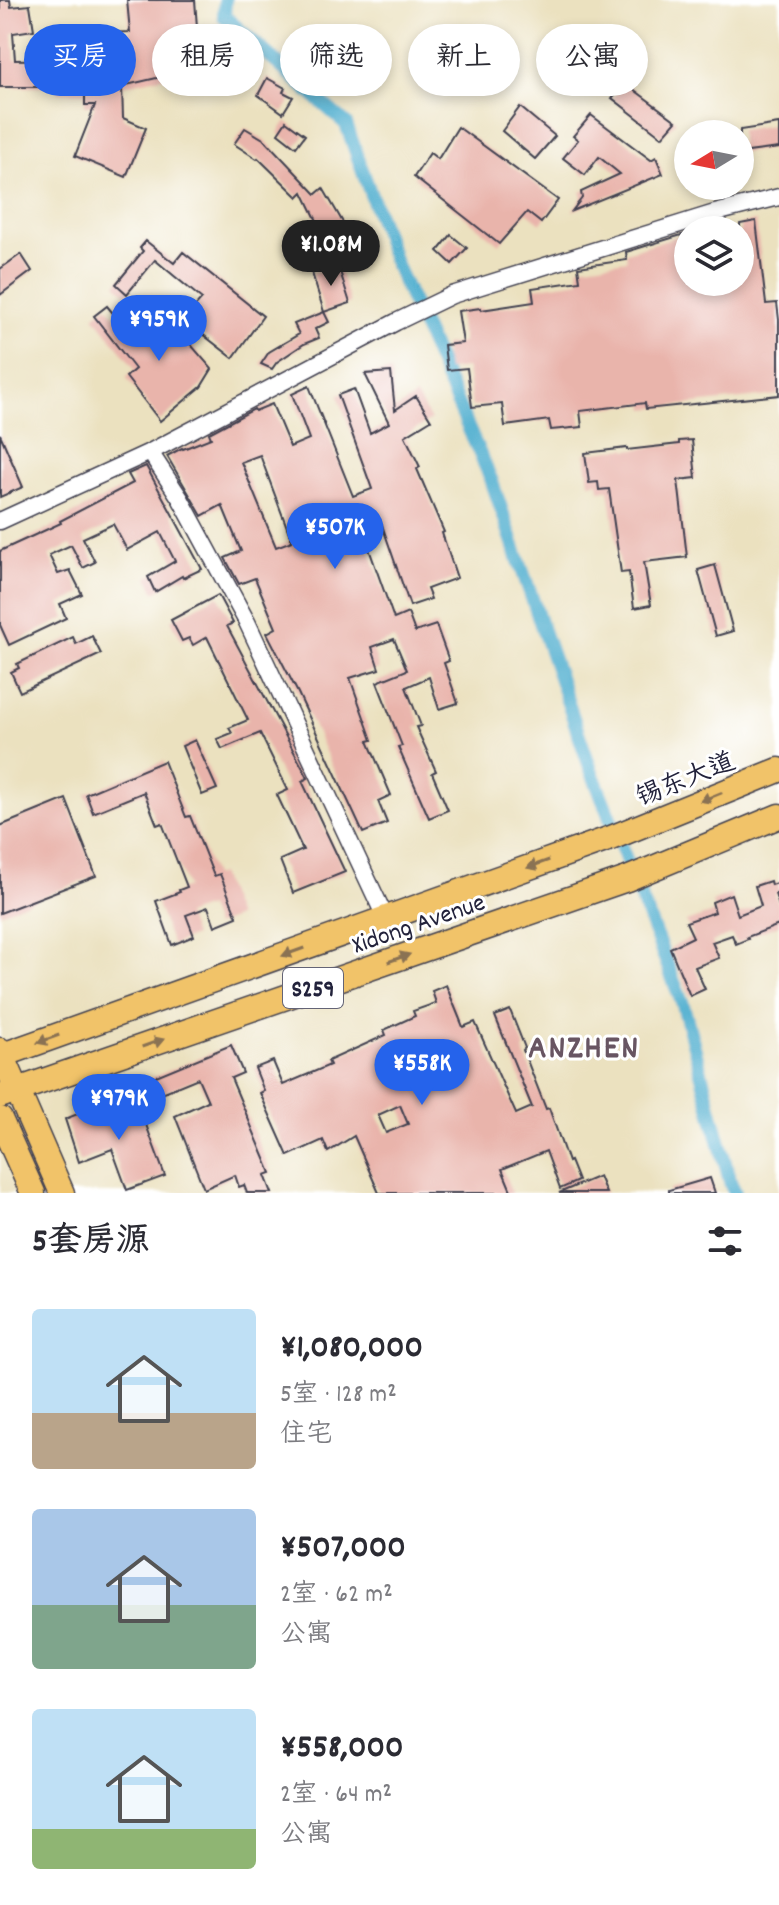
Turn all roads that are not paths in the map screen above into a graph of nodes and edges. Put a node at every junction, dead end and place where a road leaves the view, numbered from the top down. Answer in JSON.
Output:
{"nodes":[{"id":1,"x":779,"y":197,"type":"edge"},
{"id":2,"x":150,"y":452,"type":"junction"},
{"id":3,"x":0,"y":521,"type":"edge"},
{"id":4,"x":779,"y":770,"type":"edge"},
{"id":5,"x":779,"y":816,"type":"edge"},
{"id":6,"x":611,"y":838,"type":"joint"},
{"id":7,"x":386,"y":919,"type":"junction"},
{"id":8,"x":1,"y":1054,"type":"edge"},
{"id":9,"x":8,"y":1093,"type":"edge"},
{"id":10,"x":0,"y":1119,"type":"edge"},
{"id":11,"x":33,"y":1193,"type":"edge"},
{"id":12,"x":62,"y":1193,"type":"edge"}],
"edges":[{"from":1,"to":2,"type":"street"},
{"from":2,"to":3,"type":"street"},
{"from":2,"to":7,"type":"street"},
{"from":4,"to":6,"type":"main road","name":"锡东大道","number":"S259","one_way":true},
{"from":9,"to":5,"type":"main road","name":"Xidong Avenue","number":"S259","one_way":true},
{"from":6,"to":7,"type":"main road","name":"Xidong Avenue","number":"S259","one_way":true},
{"from":7,"to":8,"type":"main road","name":"Xidong Avenue","number":"S259","one_way":true},
{"from":8,"to":9,"type":"main road"},
{"from":9,"to":12,"type":"main road"},
{"from":10,"to":11,"type":"main road"}]}
